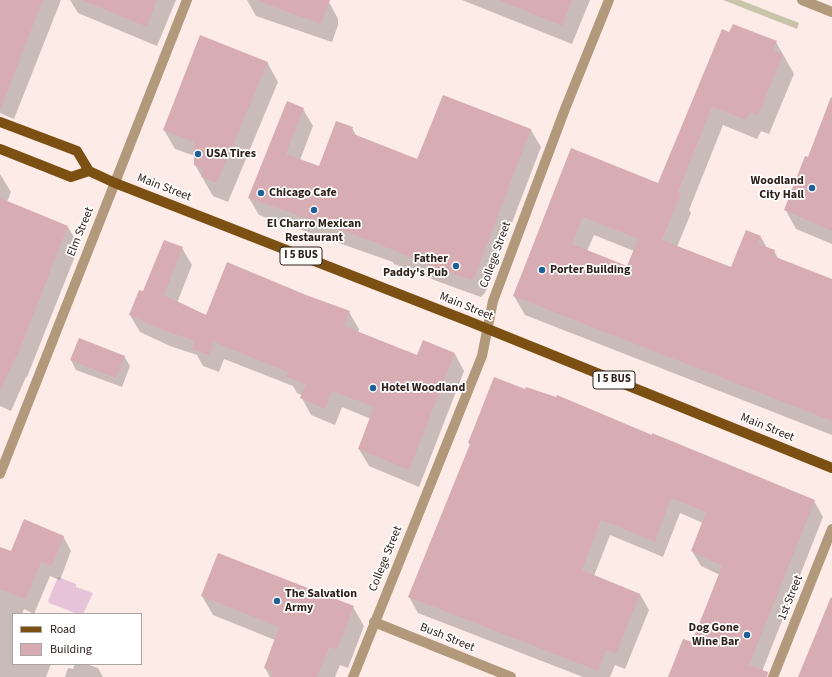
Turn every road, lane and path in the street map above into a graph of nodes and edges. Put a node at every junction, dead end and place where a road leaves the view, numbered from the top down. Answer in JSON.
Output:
{"nodes":[{"id":1,"x":187,"y":0,"type":"edge"},
{"id":2,"x":609,"y":0,"type":"edge"},
{"id":3,"x":802,"y":0,"type":"edge"},
{"id":4,"x":832,"y":12,"type":"edge"},
{"id":5,"x":0,"y":122,"type":"edge"},
{"id":6,"x":0,"y":149,"type":"edge"},
{"id":7,"x":90,"y":171,"type":"junction"},
{"id":8,"x":115,"y":183,"type":"junction"},
{"id":9,"x":487,"y":329,"type":"junction"},
{"id":10,"x":832,"y":468,"type":"edge"},
{"id":11,"x":0,"y":474,"type":"edge"},
{"id":12,"x":832,"y":529,"type":"edge"},
{"id":13,"x":374,"y":622,"type":"junction"},
{"id":14,"x":352,"y":677,"type":"edge"},
{"id":15,"x":511,"y":677,"type":"edge"},
{"id":16,"x":773,"y":677,"type":"edge"}],
"edges":[{"from":1,"to":8,"type":"street","name":"Elm Street"},
{"from":2,"to":9,"type":"street","name":"College Street"},
{"from":3,"to":4,"type":"street"},
{"from":5,"to":7,"type":"main road"},
{"from":6,"to":7,"type":"main road"},
{"from":7,"to":8,"type":"main road","name":"Main Street","number":"I 5 BUS"},
{"from":8,"to":9,"type":"main road","name":"Main Street","number":"I 5 BUS"},
{"from":8,"to":11,"type":"street","name":"Elm Street"},
{"from":9,"to":10,"type":"main road","name":"Main Street","number":"I 5 BUS"},
{"from":9,"to":13,"type":"street","name":"College Street"},
{"from":12,"to":16,"type":"street","name":"1st Street"},
{"from":13,"to":14,"type":"street","name":"College Street"},
{"from":13,"to":15,"type":"street","name":"Bush Street"}]}
